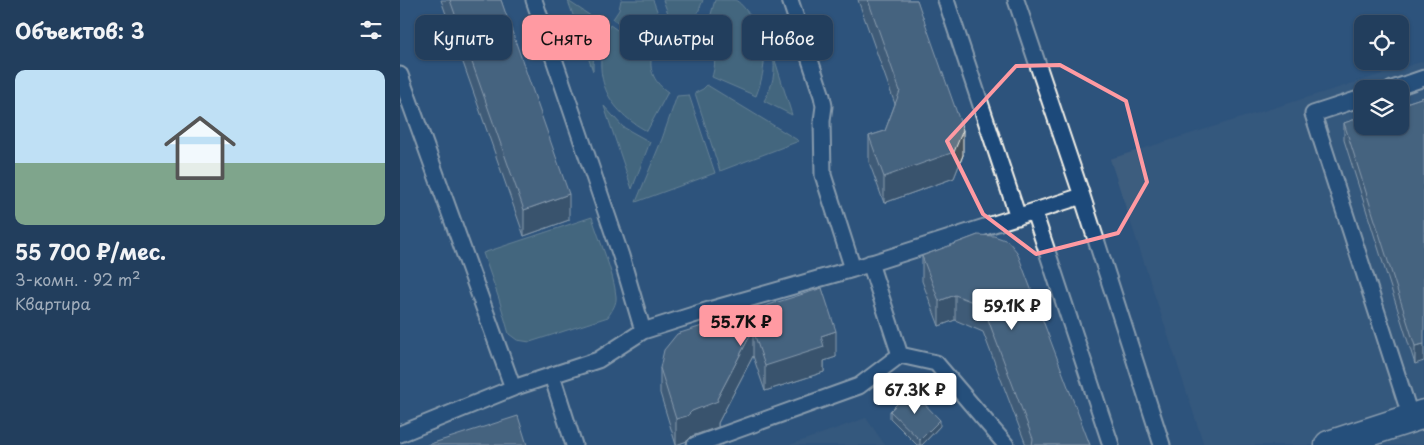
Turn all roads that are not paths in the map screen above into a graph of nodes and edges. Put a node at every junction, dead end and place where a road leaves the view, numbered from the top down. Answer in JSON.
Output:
{"nodes":[{"id":1,"x":534,"y":0,"type":"edge"},
{"id":2,"x":790,"y":0,"type":"edge"},
{"id":3,"x":946,"y":0,"type":"edge"},
{"id":4,"x":1016,"y":0,"type":"edge"},
{"id":5,"x":400,"y":75,"type":"edge"},
{"id":6,"x":1424,"y":78,"type":"edge"},
{"id":7,"x":1409,"y":83,"type":"edge"},
{"id":8,"x":1354,"y":101,"type":"edge"},
{"id":9,"x":1082,"y":196,"type":"junction"},
{"id":10,"x":1034,"y":212,"type":"junction"},
{"id":11,"x":1018,"y":217,"type":"junction"},
{"id":12,"x":870,"y":263,"type":"junction"},
{"id":13,"x":853,"y":269,"type":"junction"},
{"id":14,"x":643,"y":332,"type":"junction"},
{"id":15,"x":900,"y":355,"type":"junction"},
{"id":16,"x":552,"y":376,"type":"junction"},
{"id":17,"x":513,"y":388,"type":"junction"},
{"id":18,"x":1418,"y":416,"type":"edge"},
{"id":19,"x":400,"y":434,"type":"edge"},
{"id":20,"x":574,"y":445,"type":"edge"},
{"id":21,"x":695,"y":445,"type":"edge"},
{"id":22,"x":1006,"y":445,"type":"edge"},
{"id":23,"x":1111,"y":445,"type":"edge"},
{"id":24,"x":1162,"y":445,"type":"edge"},
{"id":25,"x":1329,"y":445,"type":"edge"}],
"edges":[{"from":1,"to":14,"type":"lane"},
{"from":2,"to":13,"type":"lane"},
{"from":3,"to":11,"type":"lane"},
{"from":4,"to":9,"type":"lane"},
{"from":5,"to":17,"type":"lane"},
{"from":6,"to":7,"type":"lane"},
{"from":8,"to":18,"type":"lane"},
{"from":9,"to":10,"type":"lane"},
{"from":9,"to":24,"type":"lane"},
{"from":10,"to":11,"type":"lane"},
{"from":10,"to":23,"type":"lane"},
{"from":11,"to":12,"type":"lane"},
{"from":12,"to":13,"type":"lane"},
{"from":12,"to":15,"type":"lane"},
{"from":13,"to":14,"type":"lane"},
{"from":14,"to":16,"type":"lane"},
{"from":15,"to":21,"type":"lane"},
{"from":15,"to":22,"type":"lane"},
{"from":16,"to":17,"type":"lane"},
{"from":16,"to":20,"type":"lane"},
{"from":17,"to":19,"type":"lane"},
{"from":18,"to":25,"type":"street"}]}
